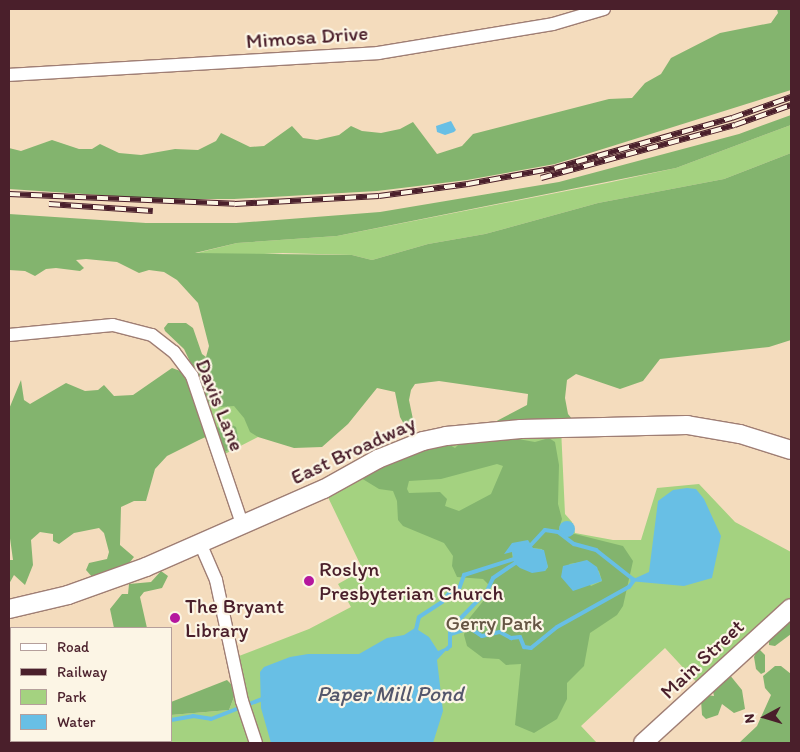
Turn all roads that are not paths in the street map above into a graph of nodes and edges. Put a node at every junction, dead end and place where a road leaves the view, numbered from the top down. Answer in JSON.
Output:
{"nodes":[{"id":1,"x":604,"y":9,"type":"edge"},
{"id":2,"x":9,"y":75,"type":"edge"},
{"id":3,"x":9,"y":335,"type":"edge"},
{"id":4,"x":791,"y":450,"type":"edge"},
{"id":5,"x":242,"y":524,"type":"junction"},
{"id":6,"x":200,"y":543,"type":"junction"},
{"id":7,"x":791,"y":608,"type":"edge"},
{"id":8,"x":9,"y":610,"type":"edge"},
{"id":9,"x":256,"y":743,"type":"edge"},
{"id":10,"x":643,"y":743,"type":"edge"}],
"edges":[{"from":1,"to":2,"type":"street","name":"Mimosa Drive"},
{"from":3,"to":5,"type":"street","name":"Davis Lane"},
{"from":4,"to":5,"type":"main road","name":"East Broadway"},
{"from":5,"to":6,"type":"main road","name":"East Broadway"},
{"from":6,"to":8,"type":"main road","name":"East Broadway"},
{"from":6,"to":9,"type":"street"},
{"from":7,"to":10,"type":"main road","name":"Main Street"}]}
